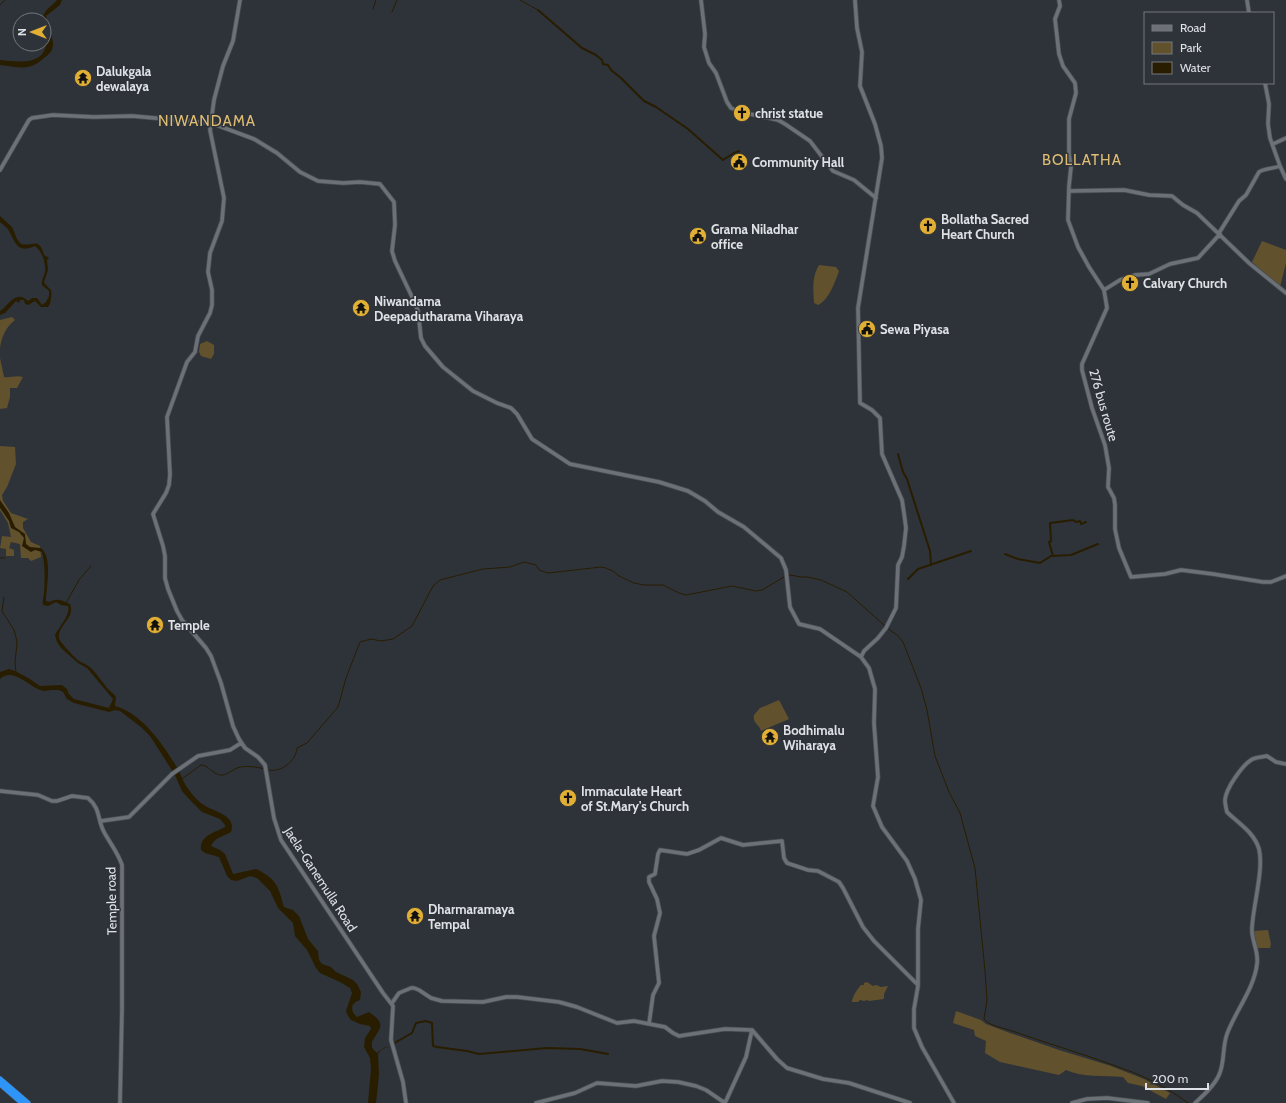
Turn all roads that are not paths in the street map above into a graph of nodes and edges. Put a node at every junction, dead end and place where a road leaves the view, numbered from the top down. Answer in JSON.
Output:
{"nodes":[{"id":1,"x":240,"y":0,"type":"edge"},
{"id":2,"x":701,"y":0,"type":"edge"},
{"id":3,"x":855,"y":0,"type":"edge"},
{"id":4,"x":1059,"y":0,"type":"edge"},
{"id":5,"x":1247,"y":0,"type":"edge"},
{"id":6,"x":1249,"y":12,"type":"edge"},
{"id":7,"x":1265,"y":84,"type":"edge"},
{"id":8,"x":211,"y":123,"type":"junction"},
{"id":9,"x":1286,"y":138,"type":"edge"},
{"id":10,"x":1273,"y":144,"type":"junction"},
{"id":11,"x":1280,"y":166,"type":"junction"},
{"id":12,"x":0,"y":170,"type":"edge"},
{"id":13,"x":1286,"y":179,"type":"edge"},
{"id":14,"x":1069,"y":191,"type":"junction"},
{"id":15,"x":876,"y":198,"type":"junction"},
{"id":16,"x":1219,"y":234,"type":"junction"},
{"id":17,"x":1104,"y":290,"type":"junction"},
{"id":18,"x":1286,"y":293,"type":"edge"},
{"id":19,"x":1286,"y":576,"type":"edge"},
{"id":20,"x":861,"y":657,"type":"junction"},
{"id":21,"x":241,"y":743,"type":"junction"},
{"id":22,"x":1286,"y":764,"type":"edge"},
{"id":23,"x":0,"y":791,"type":"edge"},
{"id":24,"x":100,"y":821,"type":"junction"},
{"id":25,"x":918,"y":985,"type":"junction"},
{"id":26,"x":392,"y":1003,"type":"junction"},
{"id":27,"x":649,"y":1024,"type":"junction"},
{"id":28,"x":752,"y":1030,"type":"junction"},
{"id":29,"x":0,"y":1079,"type":"edge"},
{"id":30,"x":0,"y":1084,"type":"edge"},
{"id":31,"x":22,"y":1103,"type":"edge"},
{"id":32,"x":28,"y":1103,"type":"edge"},
{"id":33,"x":120,"y":1103,"type":"edge"},
{"id":34,"x":406,"y":1103,"type":"edge"},
{"id":35,"x":536,"y":1103,"type":"edge"},
{"id":36,"x":725,"y":1103,"type":"edge"},
{"id":37,"x":910,"y":1103,"type":"edge"},
{"id":38,"x":954,"y":1103,"type":"edge"},
{"id":39,"x":1072,"y":1103,"type":"edge"},
{"id":40,"x":1148,"y":1103,"type":"edge"},
{"id":41,"x":1195,"y":1103,"type":"edge"}],
"edges":[{"from":1,"to":8,"type":"street","name":"Jaela-Ganemulla Road"},
{"from":2,"to":15,"type":"street"},
{"from":3,"to":15,"type":"street"},
{"from":4,"to":14,"type":"street","name":"276 bus route"},
{"from":5,"to":6,"type":"street"},
{"from":7,"to":10,"type":"street"},
{"from":8,"to":12,"type":"street"},
{"from":8,"to":20,"type":"street"},
{"from":8,"to":21,"type":"street","name":"Jaela-Ganemulla Road"},
{"from":9,"to":10,"type":"street"},
{"from":10,"to":11,"type":"street"},
{"from":11,"to":13,"type":"street"},
{"from":11,"to":16,"type":"street"},
{"from":14,"to":16,"type":"street"},
{"from":14,"to":17,"type":"street","name":"276 bus route"},
{"from":15,"to":20,"type":"street"},
{"from":16,"to":17,"type":"street"},
{"from":16,"to":18,"type":"street"},
{"from":17,"to":19,"type":"street","name":"276 bus route"},
{"from":20,"to":25,"type":"street"},
{"from":21,"to":24,"type":"street"},
{"from":21,"to":26,"type":"street","name":"Jaela-Ganemulla Road"},
{"from":22,"to":41,"type":"street"},
{"from":23,"to":24,"type":"street","name":"Temple road"},
{"from":24,"to":33,"type":"street","name":"Temple road"},
{"from":25,"to":27,"type":"street"},
{"from":25,"to":38,"type":"street"},
{"from":26,"to":27,"type":"street"},
{"from":26,"to":34,"type":"street"},
{"from":27,"to":28,"type":"street"},
{"from":28,"to":36,"type":"street"},
{"from":28,"to":37,"type":"street"},
{"from":29,"to":32,"type":"highway"},
{"from":30,"to":31,"type":"highway"},
{"from":35,"to":36,"type":"street"},
{"from":39,"to":40,"type":"street"}]}
